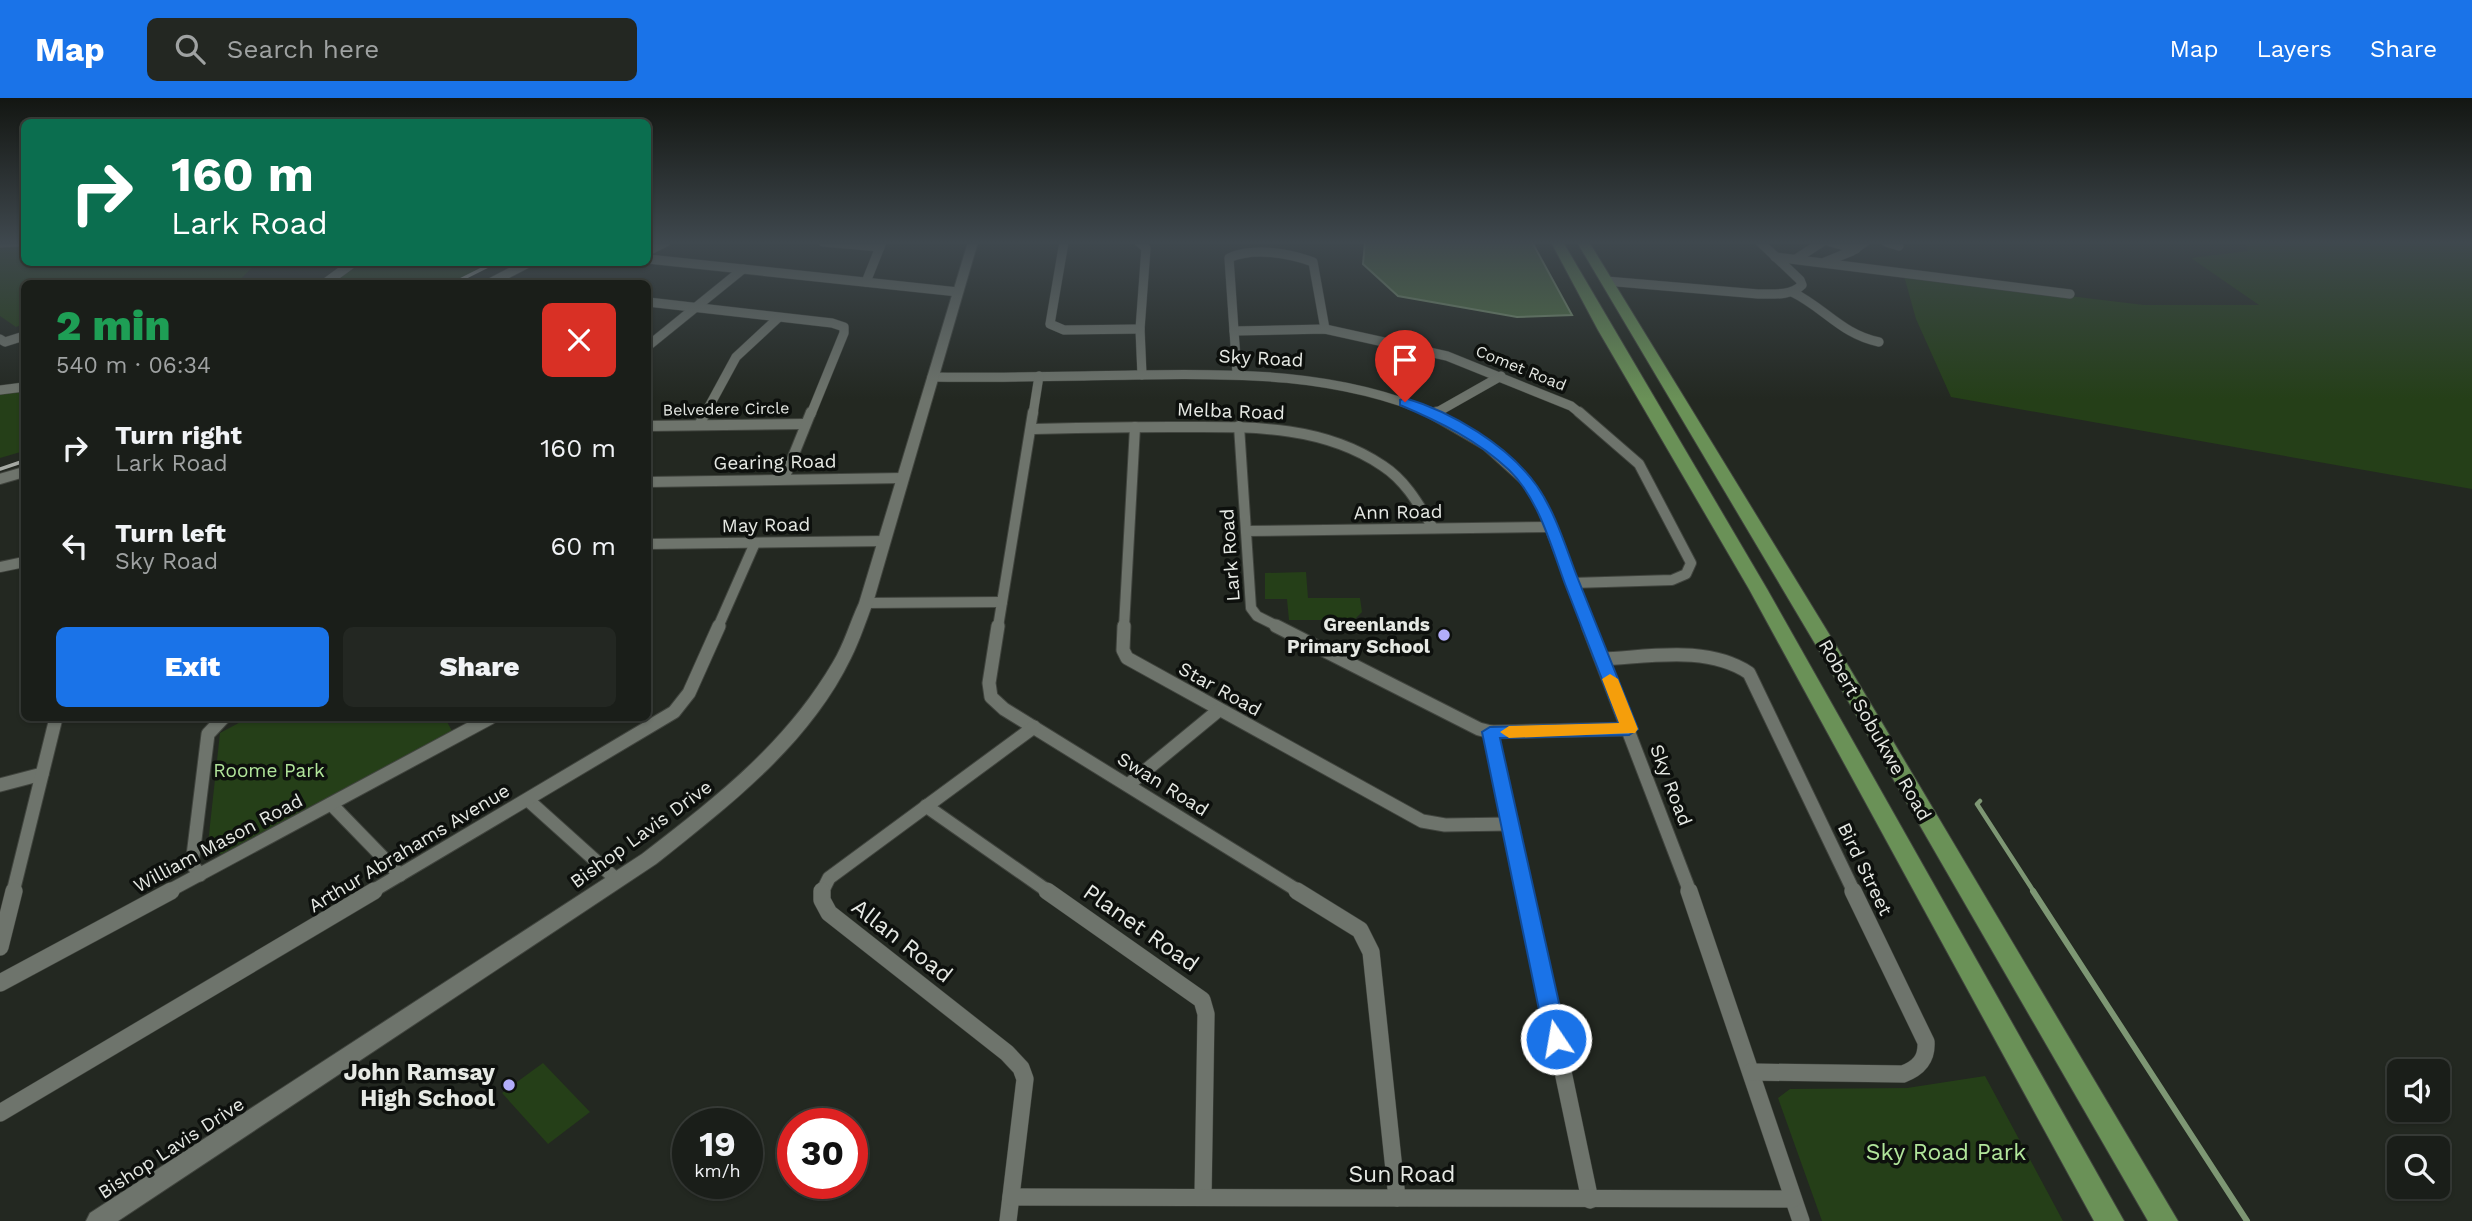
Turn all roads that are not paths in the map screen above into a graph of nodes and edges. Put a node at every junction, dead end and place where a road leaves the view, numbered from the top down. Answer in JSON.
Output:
{"nodes":[{"id":1,"x":713,"y":294,"type":"edge"},
{"id":2,"x":957,"y":294,"type":"edge"},
{"id":3,"x":1055,"y":294,"type":"edge"},
{"id":4,"x":1143,"y":294,"type":"edge"},
{"id":5,"x":1231,"y":294,"type":"edge"},
{"id":6,"x":1318,"y":294,"type":"edge"},
{"id":7,"x":1585,"y":294,"type":"edge"},
{"id":8,"x":1614,"y":294,"type":"edge"},
{"id":9,"x":1798,"y":294,"type":"edge"},
{"id":10,"x":651,"y":302,"type":"edge"},
{"id":11,"x":697,"y":308,"type":"junction"},
{"id":12,"x":778,"y":318,"type":"junction"},
{"id":13,"x":1140,"y":329,"type":"junction"},
{"id":14,"x":1325,"y":329,"type":"junction"},
{"id":15,"x":1234,"y":331,"type":"junction"},
{"id":16,"x":21,"y":338,"type":"edge"},
{"id":17,"x":0,"y":339,"type":"edge"},
{"id":18,"x":1879,"y":342,"type":"dead end"},
{"id":19,"x":651,"y":344,"type":"edge"},
{"id":20,"x":1237,"y":374,"type":"junction"},
{"id":21,"x":1142,"y":375,"type":"junction"},
{"id":22,"x":1039,"y":376,"type":"junction"},
{"id":23,"x":1501,"y":376,"type":"junction"},
{"id":24,"x":932,"y":377,"type":"junction"},
{"id":25,"x":21,"y":387,"type":"edge"},
{"id":26,"x":0,"y":390,"type":"edge"},
{"id":27,"x":1434,"y":414,"type":"junction"},
{"id":28,"x":805,"y":424,"type":"junction"},
{"id":29,"x":699,"y":425,"type":"junction"},
{"id":30,"x":651,"y":426,"type":"edge"},
{"id":31,"x":1240,"y":426,"type":"junction"},
{"id":32,"x":1135,"y":427,"type":"junction"},
{"id":33,"x":1031,"y":429,"type":"junction"},
{"id":34,"x":21,"y":473,"type":"edge"},
{"id":35,"x":903,"y":478,"type":"junction"},
{"id":36,"x":0,"y":480,"type":"edge"},
{"id":37,"x":784,"y":480,"type":"junction"},
{"id":38,"x":651,"y":482,"type":"edge"},
{"id":39,"x":1550,"y":527,"type":"junction"},
{"id":40,"x":1433,"y":528,"type":"junction"},
{"id":41,"x":1246,"y":531,"type":"junction"},
{"id":42,"x":885,"y":541,"type":"junction"},
{"id":43,"x":755,"y":543,"type":"junction"},
{"id":44,"x":651,"y":544,"type":"edge"},
{"id":45,"x":21,"y":563,"type":"edge"},
{"id":46,"x":0,"y":567,"type":"edge"},
{"id":47,"x":1572,"y":583,"type":"junction"},
{"id":48,"x":1002,"y":602,"type":"junction"},
{"id":49,"x":866,"y":603,"type":"junction"},
{"id":50,"x":1602,"y":659,"type":"junction"},
{"id":51,"x":1219,"y":710,"type":"junction"},
{"id":52,"x":55,"y":721,"type":"edge"},
{"id":53,"x":219,"y":721,"type":"edge"},
{"id":54,"x":478,"y":721,"type":"edge"},
{"id":55,"x":1034,"y":727,"type":"junction"},
{"id":56,"x":1629,"y":729,"type":"junction"},
{"id":57,"x":1490,"y":732,"type":"junction"},
{"id":58,"x":42,"y":774,"type":"junction"},
{"id":59,"x":0,"y":785,"type":"edge"},
{"id":60,"x":1128,"y":785,"type":"junction"},
{"id":61,"x":528,"y":800,"type":"junction"},
{"id":62,"x":331,"y":804,"type":"junction"},
{"id":63,"x":926,"y":806,"type":"junction"},
{"id":64,"x":1510,"y":824,"type":"junction"},
{"id":65,"x":200,"y":875,"type":"junction"},
{"id":66,"x":400,"y":875,"type":"junction"},
{"id":67,"x":617,"y":880,"type":"junction"},
{"id":68,"x":0,"y":947,"type":"edge"},
{"id":69,"x":0,"y":982,"type":"edge"},
{"id":70,"x":1751,"y":1072,"type":"junction"},
{"id":71,"x":0,"y":1113,"type":"edge"},
{"id":72,"x":1011,"y":1197,"type":"junction"},
{"id":73,"x":1203,"y":1197,"type":"junction"},
{"id":74,"x":1397,"y":1198,"type":"junction"},
{"id":75,"x":1793,"y":1199,"type":"junction"},
{"id":76,"x":1590,"y":1200,"type":"junction"},
{"id":77,"x":98,"y":1221,"type":"edge"},
{"id":78,"x":1007,"y":1221,"type":"edge"},
{"id":79,"x":1801,"y":1221,"type":"edge"},
{"id":80,"x":2110,"y":1221,"type":"edge"},
{"id":81,"x":2164,"y":1221,"type":"edge"}],
"edges":[{"from":1,"to":11,"type":"street"},
{"from":2,"to":24,"type":"street","name":"Bishop Lavis Drive"},
{"from":3,"to":13,"type":"street"},
{"from":4,"to":13,"type":"street"},
{"from":5,"to":15,"type":"street"},
{"from":6,"to":14,"type":"street"},
{"from":7,"to":80,"type":"main road","name":"Robert Sobukwe Road"},
{"from":8,"to":81,"type":"main road","name":"Robert Sobukwe Road"},
{"from":9,"to":18,"type":"street"},
{"from":10,"to":11,"type":"street","name":"Belvedere Circle"},
{"from":11,"to":12,"type":"street","name":"Belvedere Circle"},
{"from":11,"to":19,"type":"street"},
{"from":12,"to":28,"type":"street","name":"Belvedere Circle"},
{"from":12,"to":29,"type":"street"},
{"from":13,"to":21,"type":"street"},
{"from":14,"to":15,"type":"street","name":"Comet Road"},
{"from":14,"to":23,"type":"street","name":"Comet Road"},
{"from":15,"to":20,"type":"street"},
{"from":16,"to":17,"type":"street"},
{"from":20,"to":21,"type":"street","name":"Sky Road"},
{"from":20,"to":27,"type":"street","name":"Sky Road"},
{"from":21,"to":22,"type":"street","name":"Sky Road"},
{"from":22,"to":24,"type":"street","name":"Sky Road"},
{"from":22,"to":33,"type":"street","name":"Swan Road"},
{"from":23,"to":27,"type":"street"},
{"from":23,"to":47,"type":"street","name":"Comet Road"},
{"from":24,"to":35,"type":"street","name":"Bishop Lavis Drive"},
{"from":25,"to":26,"type":"street"},
{"from":27,"to":39,"type":"street","name":"Sky Road"},
{"from":28,"to":29,"type":"street","name":"Belvedere Circle"},
{"from":28,"to":37,"type":"street","name":"Belvedere Circle"},
{"from":29,"to":30,"type":"street","name":"Belvedere Circle"},
{"from":31,"to":32,"type":"street","name":"Melba Road"},
{"from":31,"to":40,"type":"street","name":"Melba Road"},
{"from":31,"to":41,"type":"street","name":"Lark Road"},
{"from":32,"to":33,"type":"street","name":"Melba Road"},
{"from":32,"to":51,"type":"street","name":"Star Road"},
{"from":33,"to":48,"type":"street","name":"Swan Road"},
{"from":34,"to":36,"type":"street"},
{"from":35,"to":37,"type":"street","name":"Gearing Road"},
{"from":35,"to":42,"type":"street","name":"Bishop Lavis Drive"},
{"from":37,"to":38,"type":"street","name":"Gearing Road"},
{"from":39,"to":40,"type":"street","name":"Ann Road"},
{"from":39,"to":47,"type":"street","name":"Sky Road"},
{"from":40,"to":41,"type":"street","name":"Ann Road"},
{"from":41,"to":57,"type":"street","name":"Lark Road"},
{"from":42,"to":43,"type":"street","name":"May Road"},
{"from":42,"to":49,"type":"street","name":"Bishop Lavis Drive"},
{"from":43,"to":44,"type":"street","name":"May Road"},
{"from":43,"to":61,"type":"street","name":"Arthur Abrahams Avenue"},
{"from":45,"to":46,"type":"street"},
{"from":47,"to":50,"type":"street","name":"Sky Road"},
{"from":48,"to":49,"type":"street"},
{"from":48,"to":55,"type":"street","name":"Swan Road"},
{"from":49,"to":67,"type":"street","name":"Bishop Lavis Drive"},
{"from":50,"to":56,"type":"street","name":"Sky Road"},
{"from":50,"to":70,"type":"street","name":"Bird Street"},
{"from":51,"to":60,"type":"street"},
{"from":51,"to":64,"type":"street","name":"Star Road"},
{"from":52,"to":58,"type":"street"},
{"from":53,"to":65,"type":"street"},
{"from":54,"to":62,"type":"street","name":"William Mason Road"},
{"from":55,"to":60,"type":"street","name":"Swan Road"},
{"from":55,"to":63,"type":"street","name":"Allan Road"},
{"from":56,"to":57,"type":"street","name":"Lark Road"},
{"from":56,"to":70,"type":"street","name":"Sky Road"},
{"from":57,"to":64,"type":"street"},
{"from":58,"to":59,"type":"street"},
{"from":58,"to":68,"type":"street"},
{"from":60,"to":74,"type":"street","name":"Swan Road"},
{"from":61,"to":66,"type":"street","name":"Arthur Abrahams Avenue"},
{"from":61,"to":67,"type":"street"},
{"from":62,"to":65,"type":"street","name":"William Mason Road"},
{"from":62,"to":66,"type":"street"},
{"from":63,"to":72,"type":"street","name":"Allan Road"},
{"from":63,"to":73,"type":"street","name":"Planet Road"},
{"from":64,"to":76,"type":"street"},
{"from":65,"to":69,"type":"street","name":"William Mason Road"},
{"from":66,"to":71,"type":"street","name":"Arthur Abrahams Avenue"},
{"from":67,"to":77,"type":"street","name":"Bishop Lavis Drive"},
{"from":70,"to":75,"type":"street","name":"Sky Road"},
{"from":72,"to":73,"type":"street","name":"Sun Road"},
{"from":72,"to":78,"type":"street","name":"Allan Road"},
{"from":73,"to":74,"type":"street","name":"Sun Road"},
{"from":74,"to":76,"type":"street","name":"Sun Road"},
{"from":75,"to":76,"type":"street","name":"Sun Road"},
{"from":75,"to":79,"type":"street","name":"Sky Road"}]}
